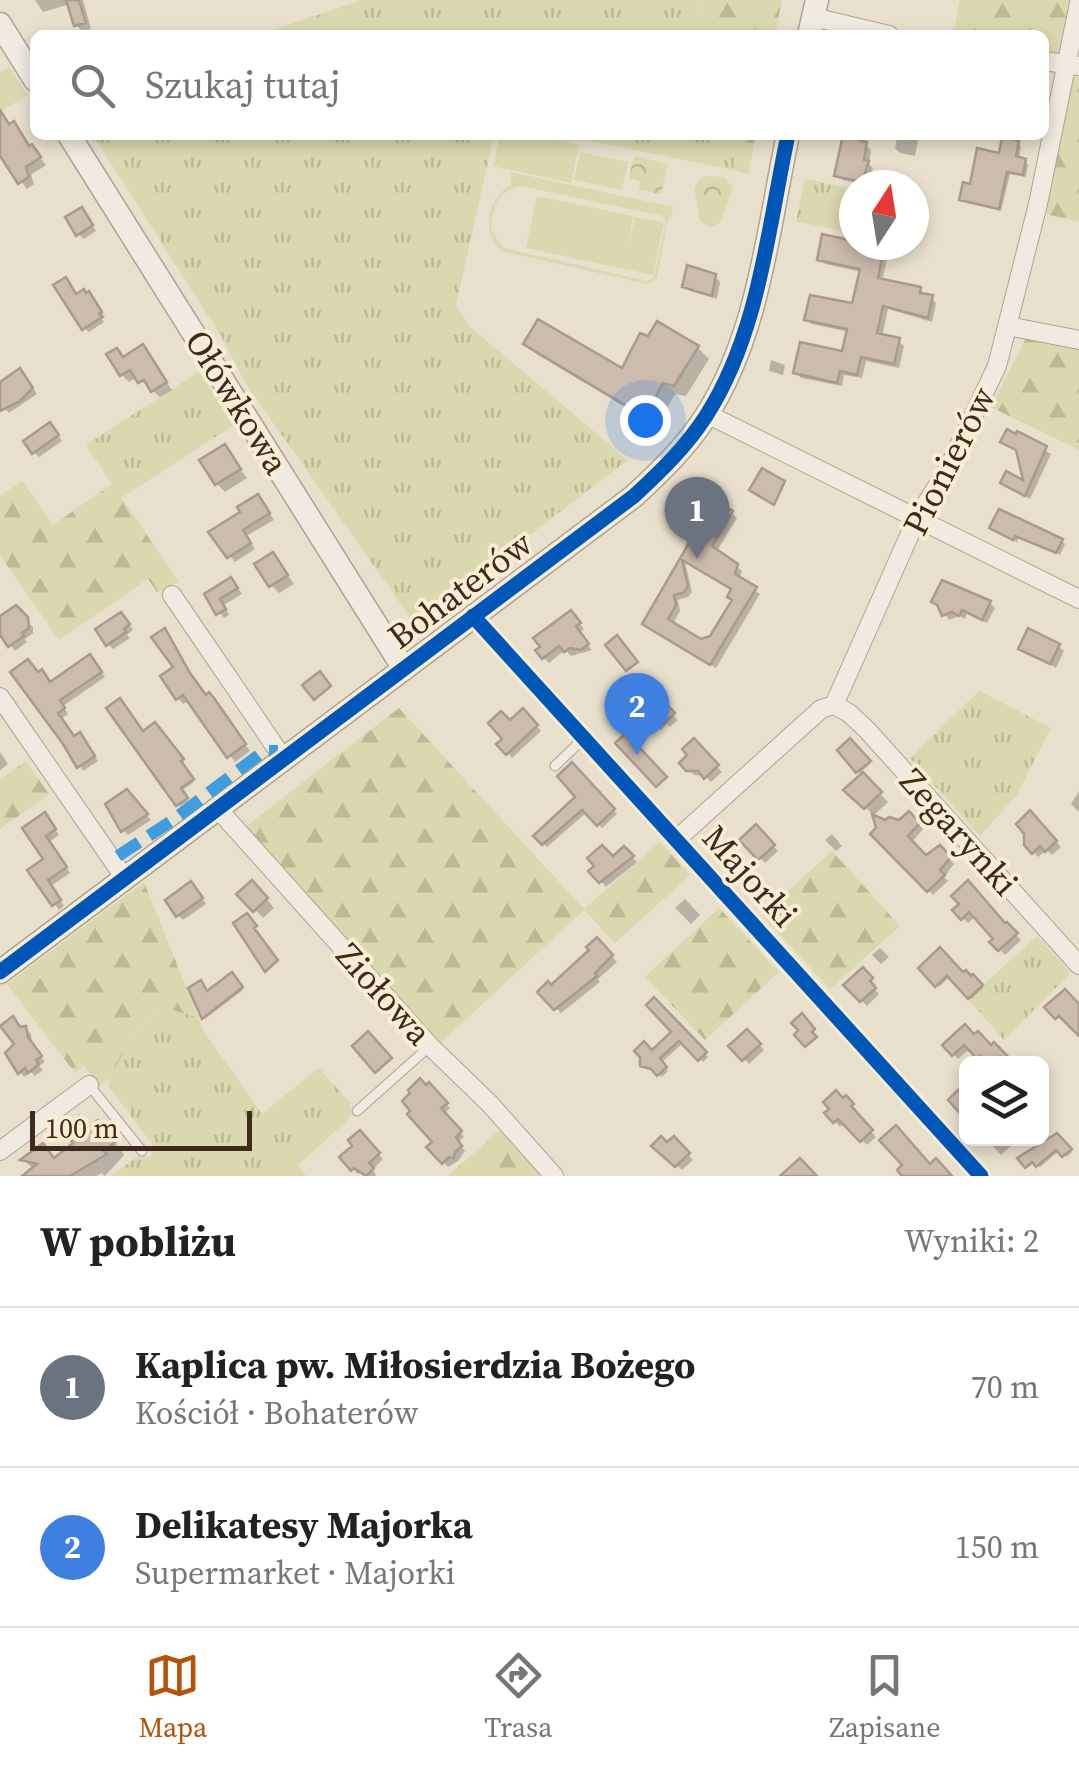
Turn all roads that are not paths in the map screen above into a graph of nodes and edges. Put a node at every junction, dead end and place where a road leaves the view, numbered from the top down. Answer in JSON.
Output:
{"nodes":[{"id":1,"x":1079,"y":3,"type":"edge"},
{"id":2,"x":813,"y":17,"type":"edge"},
{"id":3,"x":0,"y":24,"type":"edge"},
{"id":4,"x":868,"y":30,"type":"edge"},
{"id":5,"x":1072,"y":64,"type":"edge"},
{"id":6,"x":30,"y":72,"type":"edge"},
{"id":7,"x":72,"y":140,"type":"edge"},
{"id":8,"x":787,"y":140,"type":"edge"},
{"id":9,"x":1008,"y":326,"type":"junction"},
{"id":10,"x":1079,"y":340,"type":"edge"},
{"id":11,"x":707,"y":414,"type":"junction"},
{"id":12,"x":917,"y":518,"type":"junction"},
{"id":13,"x":172,"y":595,"type":"dead end"},
{"id":14,"x":1079,"y":599,"type":"edge"},
{"id":15,"x":473,"y":616,"type":"junction"},
{"id":16,"x":404,"y":669,"type":"junction"},
{"id":17,"x":0,"y":698,"type":"edge"},
{"id":18,"x":834,"y":705,"type":"junction"},
{"id":19,"x":584,"y":738,"type":"junction"},
{"id":20,"x":283,"y":758,"type":"junction"},
{"id":21,"x":555,"y":766,"type":"dead end"},
{"id":22,"x":218,"y":809,"type":"junction"},
{"id":23,"x":677,"y":840,"type":"junction"},
{"id":24,"x":124,"y":877,"type":"junction"},
{"id":25,"x":1079,"y":964,"type":"edge"},
{"id":26,"x":0,"y":972,"type":"edge"},
{"id":27,"x":430,"y":1046,"type":"junction"},
{"id":28,"x":90,"y":1084,"type":"joint"},
{"id":29,"x":357,"y":1111,"type":"dead end"},
{"id":30,"x":142,"y":1151,"type":"dead end"},
{"id":31,"x":0,"y":1152,"type":"edge"},
{"id":32,"x":554,"y":1176,"type":"edge"},
{"id":33,"x":982,"y":1176,"type":"edge"}],
"edges":[{"from":1,"to":5,"type":"street","name":"Pionierów"},
{"from":2,"to":4,"type":"street"},
{"from":3,"to":6,"type":"street"},
{"from":5,"to":9,"type":"street","name":"Pionierów"},
{"from":7,"to":16,"type":"street","name":"Ołówkowa"},
{"from":8,"to":11,"type":"street","name":"Bohaterów"},
{"from":9,"to":10,"type":"street"},
{"from":9,"to":12,"type":"street","name":"Pionierów"},
{"from":11,"to":12,"type":"street"},
{"from":11,"to":15,"type":"street","name":"Bohaterów"},
{"from":12,"to":14,"type":"street"},
{"from":12,"to":18,"type":"street","name":"Pionierów"},
{"from":13,"to":20,"type":"street"},
{"from":15,"to":16,"type":"street","name":"Bohaterów"},
{"from":15,"to":19,"type":"street","name":"Majorki"},
{"from":16,"to":20,"type":"street","name":"Bohaterów"},
{"from":17,"to":24,"type":"street"},
{"from":18,"to":23,"type":"street"},
{"from":18,"to":25,"type":"street","name":"Zegarynki"},
{"from":19,"to":21,"type":"lane"},
{"from":19,"to":23,"type":"street","name":"Majorki"},
{"from":20,"to":22,"type":"street","name":"Bohaterów"},
{"from":22,"to":24,"type":"street","name":"Bohaterów"},
{"from":22,"to":27,"type":"street","name":"Ziołowa"},
{"from":23,"to":33,"type":"street","name":"Majorki"},
{"from":24,"to":26,"type":"street","name":"Bohaterów"},
{"from":27,"to":29,"type":"lane"},
{"from":27,"to":32,"type":"street","name":"Ziołowa"},
{"from":28,"to":30,"type":"lane"},
{"from":28,"to":31,"type":"street"}]}
